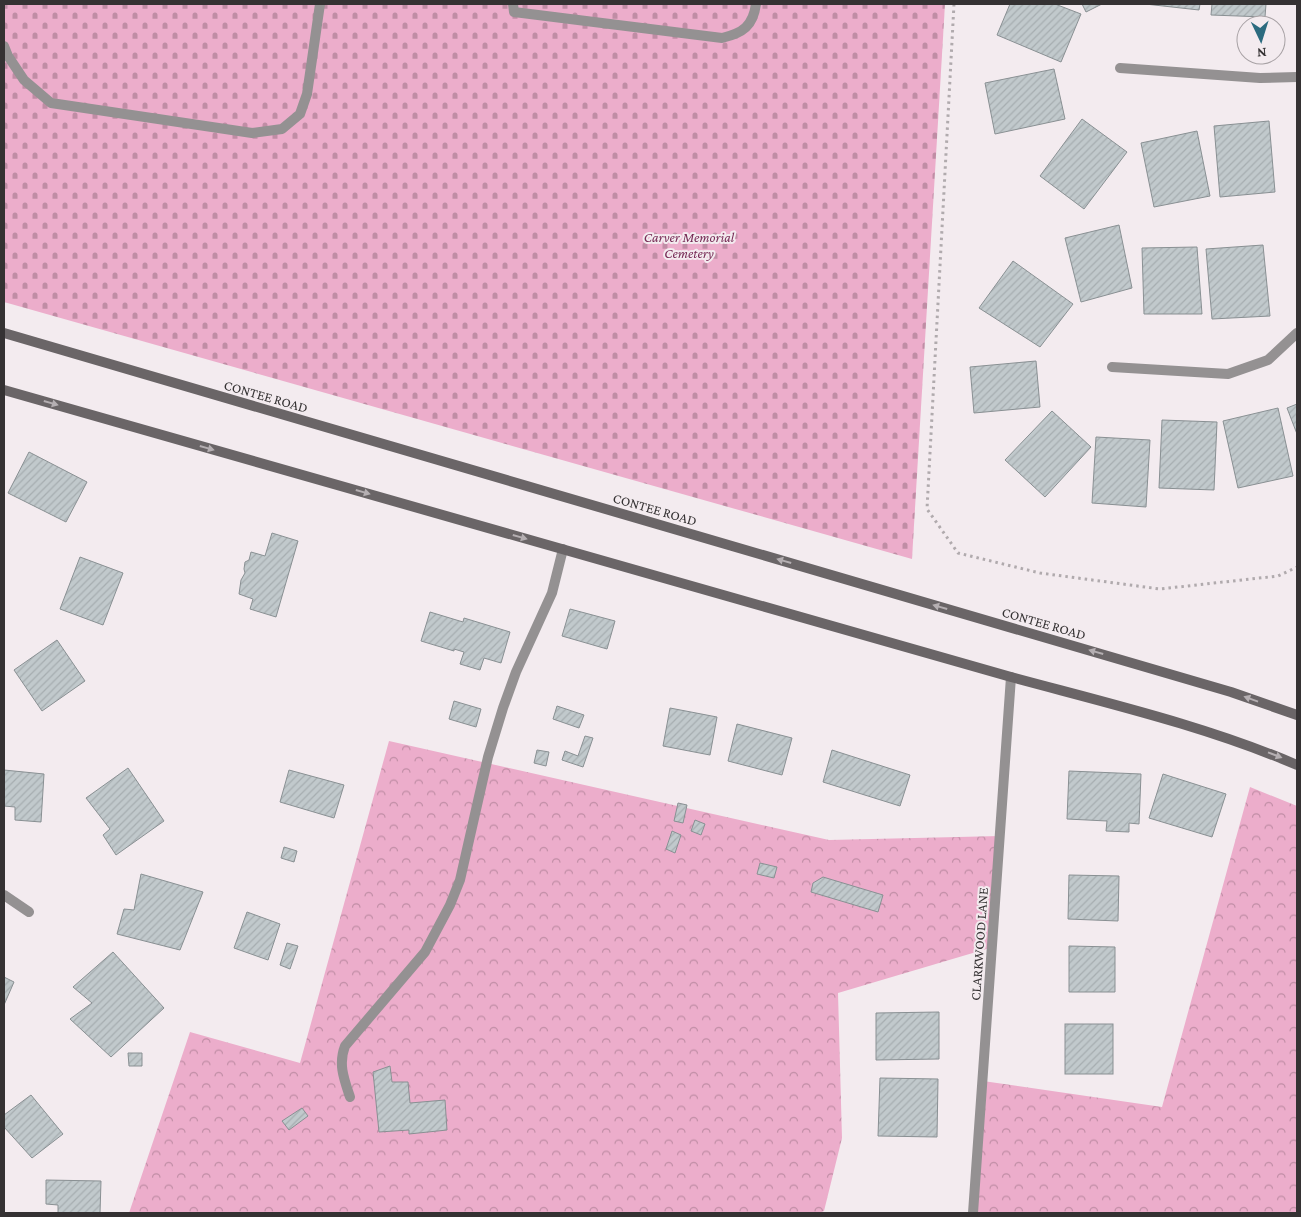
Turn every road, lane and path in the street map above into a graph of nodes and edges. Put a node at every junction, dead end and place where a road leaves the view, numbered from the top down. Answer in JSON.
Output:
{"nodes":[{"id":1,"x":320,"y":4,"type":"edge"},
{"id":2,"x":513,"y":4,"type":"edge"},
{"id":3,"x":756,"y":4,"type":"edge"},
{"id":4,"x":954,"y":4,"type":"edge"},
{"id":5,"x":4,"y":46,"type":"edge"},
{"id":6,"x":1120,"y":68,"type":"dead end"},
{"id":7,"x":1297,"y":77,"type":"edge"},
{"id":8,"x":4,"y":333,"type":"edge"},
{"id":9,"x":1297,"y":333,"type":"edge"},
{"id":10,"x":1112,"y":367,"type":"dead end"},
{"id":11,"x":4,"y":390,"type":"edge"},
{"id":12,"x":563,"y":549,"type":"junction"},
{"id":13,"x":1297,"y":566,"type":"edge"},
{"id":14,"x":1012,"y":677,"type":"junction"},
{"id":15,"x":1297,"y":716,"type":"edge"},
{"id":16,"x":1297,"y":765,"type":"edge"},
{"id":17,"x":4,"y":895,"type":"edge"},
{"id":18,"x":30,"y":912,"type":"dead end"},
{"id":19,"x":350,"y":1096,"type":"dead end"},
{"id":20,"x":973,"y":1213,"type":"edge"}],
"edges":[{"from":1,"to":5,"type":"street"},
{"from":2,"to":3,"type":"street"},
{"from":4,"to":13,"type":"path"},
{"from":6,"to":7,"type":"street"},
{"from":15,"to":8,"type":"street","name":"CONTEE ROAD","one_way":true},
{"from":9,"to":10,"type":"street"},
{"from":11,"to":12,"type":"street","one_way":true},
{"from":12,"to":14,"type":"street"},
{"from":12,"to":19,"type":"street"},
{"from":14,"to":16,"type":"street","one_way":true},
{"from":14,"to":20,"type":"street","name":"CLARKWOOD LANE"},
{"from":17,"to":18,"type":"street"}]}
